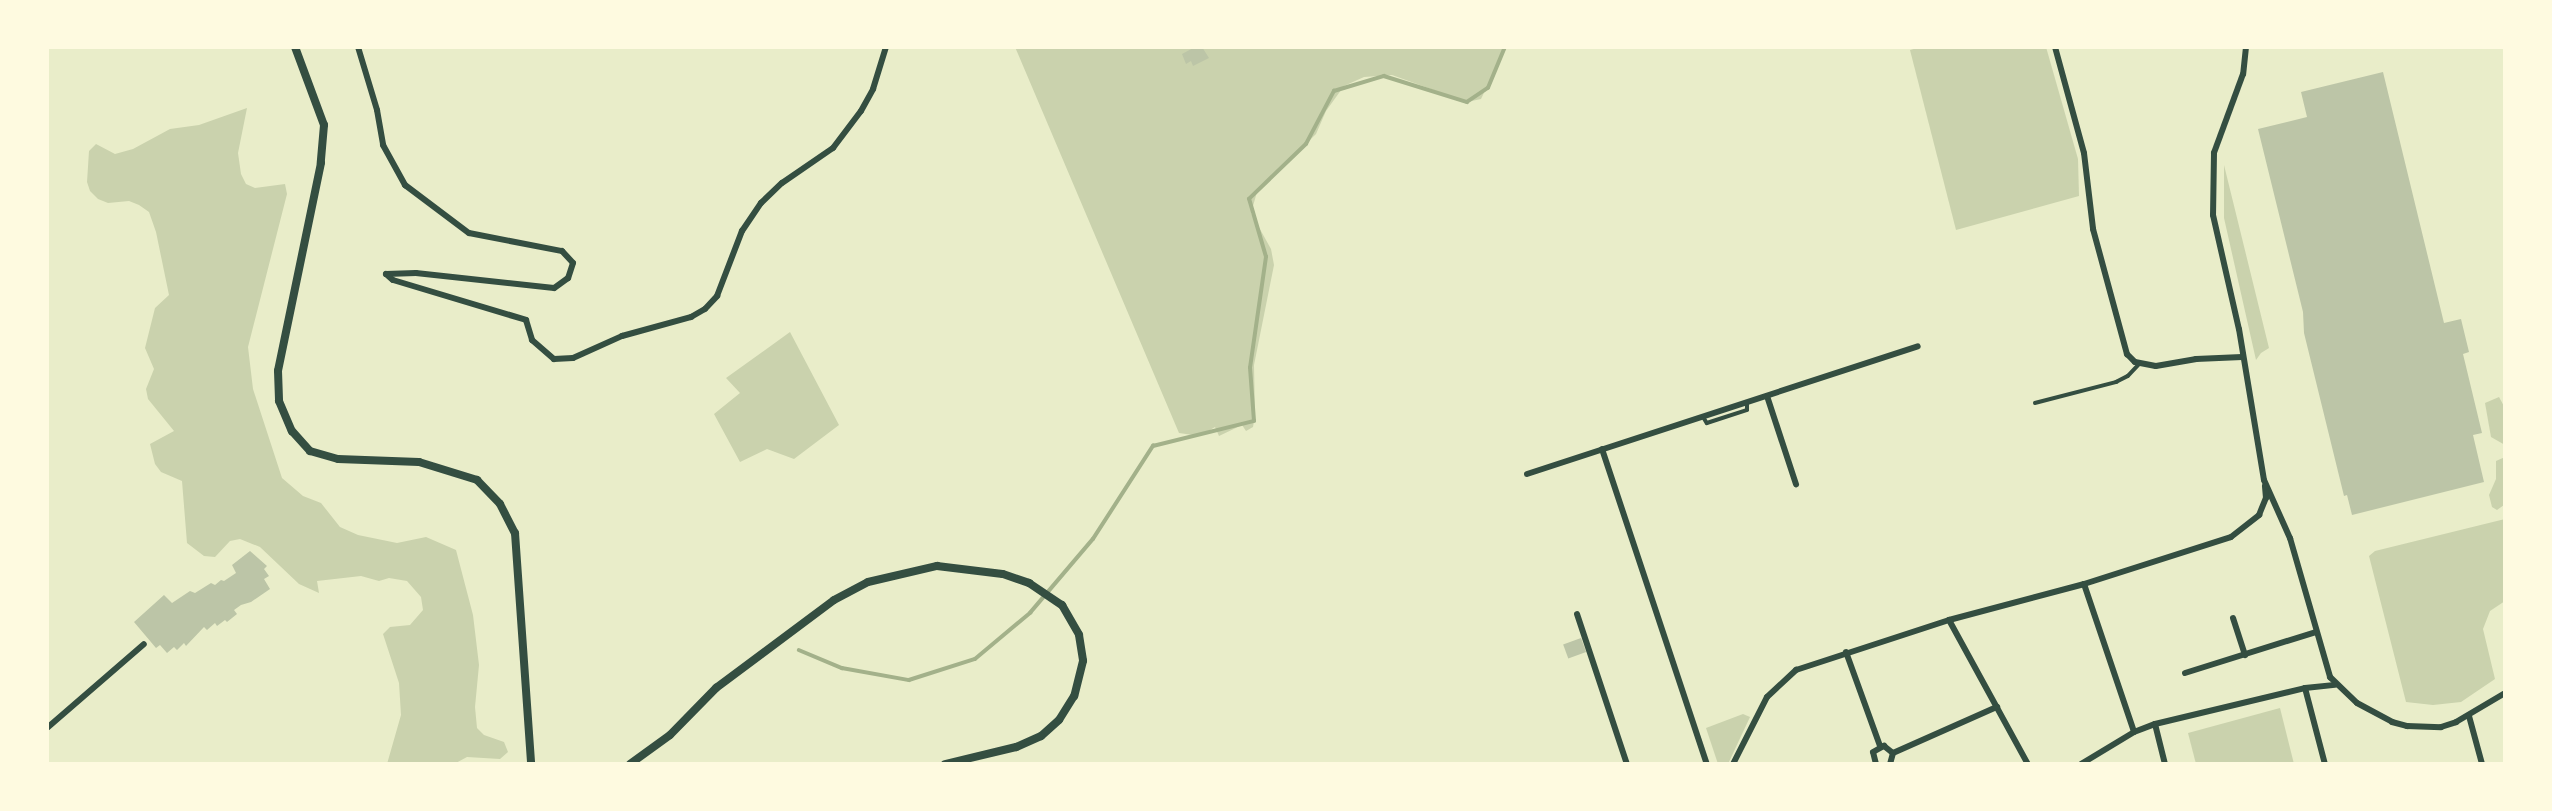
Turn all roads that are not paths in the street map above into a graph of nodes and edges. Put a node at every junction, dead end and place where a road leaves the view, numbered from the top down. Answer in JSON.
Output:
{"nodes":[{"id":1,"x":295,"y":47,"type":"edge"},
{"id":2,"x":358,"y":47,"type":"edge"},
{"id":3,"x":886,"y":47,"type":"edge"},
{"id":4,"x":2246,"y":47,"type":"edge"},
{"id":5,"x":2057,"y":49,"type":"edge"},
{"id":6,"x":1917,"y":346,"type":"dead end"},
{"id":7,"x":2242,"y":357,"type":"junction"},
{"id":8,"x":2140,"y":364,"type":"junction"},
{"id":9,"x":1767,"y":396,"type":"junction"},
{"id":10,"x":2035,"y":403,"type":"dead end"},
{"id":11,"x":1602,"y":449,"type":"junction"},
{"id":12,"x":1527,"y":474,"type":"dead end"},
{"id":13,"x":2264,"y":480,"type":"junction"},
{"id":14,"x":1796,"y":484,"type":"dead end"},
{"id":15,"x":2084,"y":584,"type":"junction"},
{"id":16,"x":1577,"y":614,"type":"dead end"},
{"id":17,"x":2234,"y":618,"type":"dead end"},
{"id":18,"x":1949,"y":620,"type":"junction"},
{"id":19,"x":2316,"y":632,"type":"junction"},
{"id":20,"x":144,"y":644,"type":"dead end"},
{"id":21,"x":1846,"y":652,"type":"junction"},
{"id":22,"x":2245,"y":655,"type":"junction"},
{"id":23,"x":2185,"y":673,"type":"dead end"},
{"id":24,"x":2335,"y":685,"type":"junction"},
{"id":25,"x":2305,"y":688,"type":"junction"},
{"id":26,"x":2505,"y":693,"type":"edge"},
{"id":27,"x":1997,"y":707,"type":"junction"},
{"id":28,"x":2469,"y":716,"type":"junction"},
{"id":29,"x":2155,"y":724,"type":"junction"},
{"id":30,"x":47,"y":728,"type":"edge"},
{"id":31,"x":2134,"y":732,"type":"junction"},
{"id":32,"x":1880,"y":746,"type":"junction"},
{"id":33,"x":1893,"y":753,"type":"junction"},
{"id":34,"x":1872,"y":763,"type":"edge"},
{"id":35,"x":531,"y":764,"type":"edge"},
{"id":36,"x":630,"y":764,"type":"edge"},
{"id":37,"x":945,"y":764,"type":"edge"},
{"id":38,"x":1627,"y":764,"type":"edge"},
{"id":39,"x":1707,"y":764,"type":"edge"},
{"id":40,"x":1733,"y":764,"type":"edge"},
{"id":41,"x":1890,"y":764,"type":"edge"},
{"id":42,"x":2028,"y":764,"type":"edge"},
{"id":43,"x":2081,"y":764,"type":"edge"},
{"id":44,"x":2165,"y":764,"type":"edge"},
{"id":45,"x":2325,"y":764,"type":"edge"},
{"id":46,"x":2482,"y":764,"type":"edge"}],
"edges":[{"from":1,"to":35,"type":"street"},
{"from":2,"to":3,"type":"street"},
{"from":4,"to":7,"type":"street"},
{"from":5,"to":8,"type":"street"},
{"from":6,"to":9,"type":"street"},
{"from":7,"to":8,"type":"street"},
{"from":7,"to":13,"type":"street"},
{"from":8,"to":10,"type":"lane"},
{"from":9,"to":11,"type":"street"},
{"from":9,"to":14,"type":"street"},
{"from":11,"to":12,"type":"street"},
{"from":11,"to":39,"type":"street"},
{"from":13,"to":15,"type":"street"},
{"from":13,"to":19,"type":"street"},
{"from":15,"to":18,"type":"street"},
{"from":15,"to":31,"type":"street"},
{"from":16,"to":38,"type":"street"},
{"from":17,"to":22,"type":"street"},
{"from":18,"to":21,"type":"street"},
{"from":18,"to":27,"type":"street"},
{"from":19,"to":22,"type":"street"},
{"from":19,"to":24,"type":"street"},
{"from":20,"to":30,"type":"street"},
{"from":21,"to":32,"type":"street"},
{"from":21,"to":40,"type":"street"},
{"from":22,"to":23,"type":"street"},
{"from":24,"to":25,"type":"street"},
{"from":24,"to":28,"type":"street"},
{"from":25,"to":29,"type":"street"},
{"from":25,"to":45,"type":"street"},
{"from":26,"to":28,"type":"street"},
{"from":27,"to":33,"type":"street"},
{"from":27,"to":42,"type":"street"},
{"from":28,"to":46,"type":"street"},
{"from":29,"to":31,"type":"street"},
{"from":29,"to":44,"type":"street"},
{"from":31,"to":43,"type":"street"},
{"from":32,"to":33,"type":"street"},
{"from":32,"to":34,"type":"street"},
{"from":33,"to":41,"type":"street"},
{"from":36,"to":37,"type":"street"}]}
